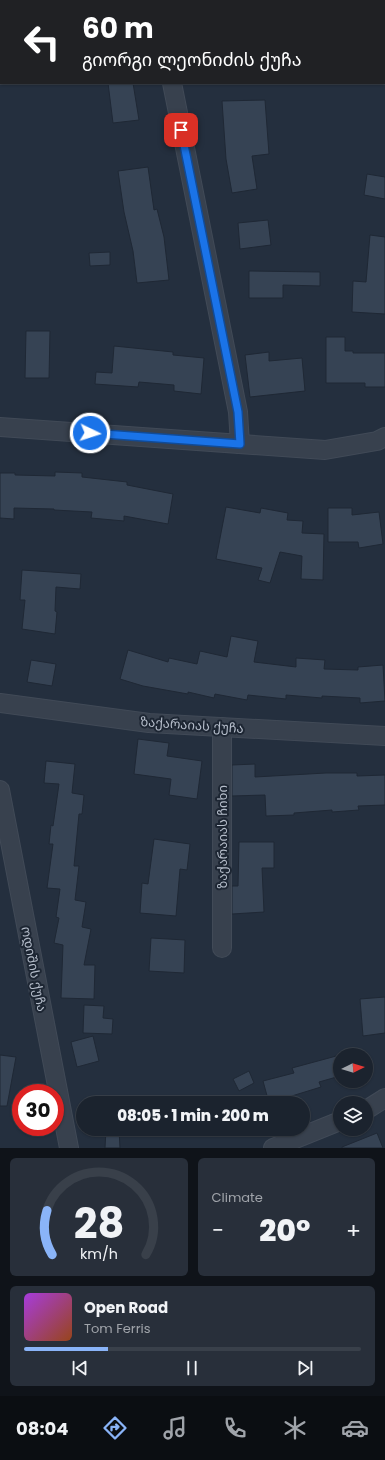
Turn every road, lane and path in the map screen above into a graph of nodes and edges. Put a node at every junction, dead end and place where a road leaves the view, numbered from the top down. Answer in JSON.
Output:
{"nodes":[{"id":1,"x":172,"y":84,"type":"edge"},
{"id":2,"x":0,"y":426,"type":"edge"},
{"id":3,"x":385,"y":436,"type":"edge"},
{"id":4,"x":240,"y":444,"type":"junction"},
{"id":5,"x":0,"y":703,"type":"edge"},
{"id":6,"x":222,"y":727,"type":"junction"},
{"id":7,"x":385,"y":736,"type":"edge"},
{"id":8,"x":0,"y":790,"type":"edge"},
{"id":9,"x":222,"y":948,"type":"dead end"},
{"id":10,"x":385,"y":1098,"type":"edge"},
{"id":11,"x":373,"y":1106,"type":"edge"},
{"id":12,"x":333,"y":1124,"type":"edge"},
{"id":13,"x":68,"y":1148,"type":"edge"},
{"id":14,"x":273,"y":1148,"type":"edge"}],
"edges":[{"from":1,"to":4,"type":"street"},
{"from":2,"to":4,"type":"street"},
{"from":3,"to":4,"type":"street"},
{"from":5,"to":6,"type":"street","name":"ზაქარაიას ქუჩა"},
{"from":6,"to":7,"type":"street","name":"ზაქარაიას ქუჩა"},
{"from":6,"to":9,"type":"street","name":"ზაქარაიას ჩიხი"},
{"from":8,"to":13,"type":"street","name":"ოდიშის ქუჩა"},
{"from":10,"to":11,"type":"street"},
{"from":12,"to":14,"type":"street"}]}
